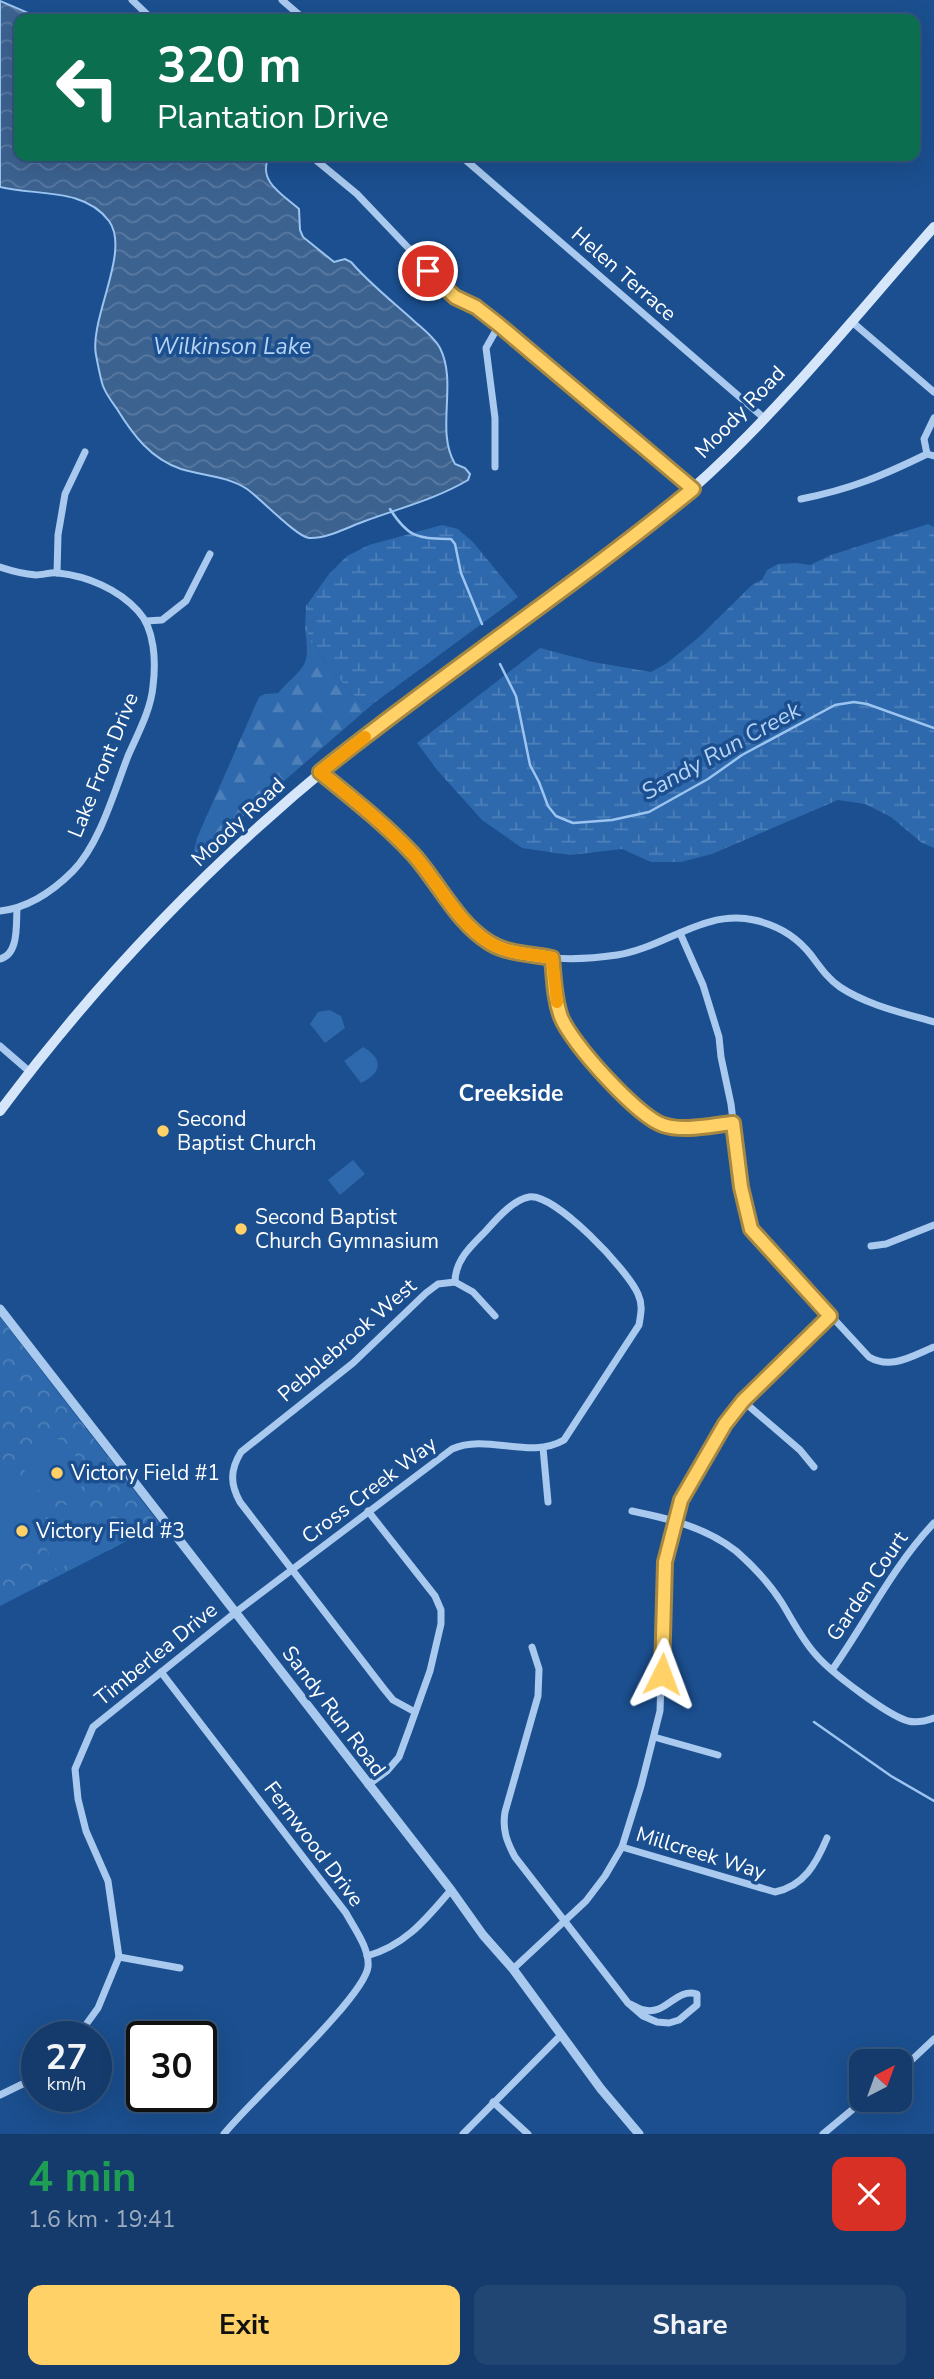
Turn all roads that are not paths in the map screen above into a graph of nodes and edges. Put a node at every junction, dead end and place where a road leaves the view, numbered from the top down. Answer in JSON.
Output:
{"nodes":[{"id":1,"x":132,"y":0,"type":"edge"},
{"id":2,"x":282,"y":0,"type":"edge"},
{"id":3,"x":147,"y":14,"type":"edge"},
{"id":4,"x":298,"y":14,"type":"edge"},
{"id":5,"x":317,"y":161,"type":"edge"},
{"id":6,"x":467,"y":161,"type":"edge"},
{"id":7,"x":934,"y":226,"type":"edge"},
{"id":8,"x":851,"y":321,"type":"junction"},
{"id":9,"x":499,"y":325,"type":"junction"},
{"id":10,"x":934,"y":393,"type":"edge"},
{"id":11,"x":764,"y":418,"type":"junction"},
{"id":12,"x":934,"y":418,"type":"edge"},
{"id":13,"x":85,"y":452,"type":"dead end"},
{"id":14,"x":930,"y":455,"type":"edge"},
{"id":15,"x":495,"y":467,"type":"dead end"},
{"id":16,"x":693,"y":489,"type":"junction"},
{"id":17,"x":801,"y":499,"type":"dead end"},
{"id":18,"x":210,"y":554,"type":"dead end"},
{"id":19,"x":0,"y":568,"type":"edge"},
{"id":20,"x":57,"y":573,"type":"junction"},
{"id":21,"x":146,"y":621,"type":"junction"},
{"id":22,"x":320,"y":772,"type":"junction"},
{"id":23,"x":18,"y":909,"type":"junction"},
{"id":24,"x":0,"y":911,"type":"edge"},
{"id":25,"x":680,"y":933,"type":"junction"},
{"id":26,"x":552,"y":958,"type":"junction"},
{"id":27,"x":0,"y":959,"type":"edge"},
{"id":28,"x":934,"y":1022,"type":"edge"},
{"id":29,"x":0,"y":1045,"type":"edge"},
{"id":30,"x":30,"y":1072,"type":"junction"},
{"id":31,"x":2,"y":1103,"type":"edge"},
{"id":32,"x":733,"y":1123,"type":"junction"},
{"id":33,"x":934,"y":1225,"type":"edge"},
{"id":34,"x":871,"y":1245,"type":"dead end"},
{"id":35,"x":455,"y":1282,"type":"junction"},
{"id":36,"x":0,"y":1309,"type":"edge"},
{"id":37,"x":495,"y":1316,"type":"dead end"},
{"id":38,"x":830,"y":1316,"type":"junction"},
{"id":39,"x":934,"y":1347,"type":"edge"},
{"id":40,"x":743,"y":1401,"type":"junction"},
{"id":41,"x":543,"y":1447,"type":"junction"},
{"id":42,"x":814,"y":1467,"type":"dead end"},
{"id":43,"x":548,"y":1502,"type":"dead end"},
{"id":44,"x":369,"y":1511,"type":"junction"},
{"id":45,"x":632,"y":1511,"type":"dead end"},
{"id":46,"x":674,"y":1520,"type":"junction"},
{"id":47,"x":934,"y":1523,"type":"edge"},
{"id":48,"x":292,"y":1569,"type":"junction"},
{"id":49,"x":236,"y":1612,"type":"junction"},
{"id":50,"x":532,"y":1647,"type":"dead end"},
{"id":51,"x":832,"y":1670,"type":"junction"},
{"id":52,"x":161,"y":1672,"type":"junction"},
{"id":53,"x":415,"y":1712,"type":"junction"},
{"id":54,"x":934,"y":1718,"type":"edge"},
{"id":55,"x":654,"y":1737,"type":"junction"},
{"id":56,"x":718,"y":1755,"type":"dead end"},
{"id":57,"x":368,"y":1785,"type":"junction"},
{"id":58,"x":827,"y":1838,"type":"dead end"},
{"id":59,"x":622,"y":1847,"type":"junction"},
{"id":60,"x":451,"y":1890,"type":"junction"},
{"id":61,"x":565,"y":1923,"type":"junction"},
{"id":62,"x":367,"y":1956,"type":"junction"},
{"id":63,"x":118,"y":1957,"type":"junction"},
{"id":64,"x":180,"y":1968,"type":"dead end"},
{"id":65,"x":513,"y":1969,"type":"junction"},
{"id":66,"x":628,"y":2003,"type":"junction"},
{"id":67,"x":89,"y":2021,"type":"edge"},
{"id":68,"x":561,"y":2035,"type":"junction"},
{"id":69,"x":934,"y":2039,"type":"edge"},
{"id":70,"x":912,"y":2060,"type":"edge"},
{"id":71,"x":21,"y":2085,"type":"edge"},
{"id":72,"x":0,"y":2095,"type":"edge"},
{"id":73,"x":493,"y":2102,"type":"junction"},
{"id":74,"x":850,"y":2112,"type":"edge"},
{"id":75,"x":224,"y":2134,"type":"edge"},
{"id":76,"x":463,"y":2134,"type":"edge"},
{"id":77,"x":528,"y":2134,"type":"edge"},
{"id":78,"x":639,"y":2134,"type":"edge"},
{"id":79,"x":823,"y":2134,"type":"edge"}],
"edges":[{"from":1,"to":3,"type":"street"},
{"from":2,"to":4,"type":"street"},
{"from":5,"to":9,"type":"street"},
{"from":6,"to":11,"type":"street","name":"Helen Terrace"},
{"from":7,"to":8,"type":"main road","name":"Moody Road"},
{"from":8,"to":10,"type":"street"},
{"from":8,"to":11,"type":"main road","name":"Moody Road"},
{"from":9,"to":15,"type":"street"},
{"from":9,"to":16,"type":"street"},
{"from":11,"to":16,"type":"main road","name":"Moody Road"},
{"from":12,"to":14,"type":"street"},
{"from":13,"to":20,"type":"street"},
{"from":14,"to":17,"type":"street"},
{"from":16,"to":22,"type":"main road","name":"Moody Road"},
{"from":18,"to":21,"type":"street"},
{"from":19,"to":20,"type":"street"},
{"from":20,"to":21,"type":"street"},
{"from":21,"to":23,"type":"street","name":"Lake Front Drive"},
{"from":22,"to":26,"type":"street"},
{"from":22,"to":30,"type":"main road","name":"Moody Road"},
{"from":23,"to":24,"type":"street","name":"Lake Front Drive"},
{"from":23,"to":27,"type":"street"},
{"from":25,"to":26,"type":"street"},
{"from":25,"to":28,"type":"street"},
{"from":25,"to":32,"type":"street"},
{"from":26,"to":32,"type":"street"},
{"from":29,"to":30,"type":"street"},
{"from":30,"to":31,"type":"main road","name":"Moody Road"},
{"from":32,"to":38,"type":"street"},
{"from":33,"to":34,"type":"street"},
{"from":35,"to":37,"type":"street"},
{"from":35,"to":41,"type":"street"},
{"from":35,"to":48,"type":"street","name":"Pebblebrook West"},
{"from":36,"to":49,"type":"street","name":"Sandy Run Road"},
{"from":38,"to":39,"type":"street"},
{"from":38,"to":40,"type":"street"},
{"from":40,"to":42,"type":"street"},
{"from":40,"to":46,"type":"street"},
{"from":41,"to":43,"type":"street"},
{"from":41,"to":44,"type":"street","name":"Cross Creek Way"},
{"from":44,"to":48,"type":"street","name":"Cross Creek Way"},
{"from":44,"to":53,"type":"street"},
{"from":45,"to":46,"type":"street"},
{"from":46,"to":51,"type":"street"},
{"from":46,"to":55,"type":"street"},
{"from":47,"to":51,"type":"street","name":"Garden Court"},
{"from":48,"to":49,"type":"street","name":"Cross Creek Way"},
{"from":48,"to":53,"type":"street","name":"Pebblebrook West"},
{"from":49,"to":52,"type":"street","name":"Timberlea Drive"},
{"from":49,"to":57,"type":"street","name":"Sandy Run Road"},
{"from":50,"to":61,"type":"street"},
{"from":51,"to":54,"type":"street"},
{"from":52,"to":62,"type":"street","name":"Fernwood Drive"},
{"from":52,"to":63,"type":"street","name":"Timberlea Drive"},
{"from":53,"to":57,"type":"street"},
{"from":55,"to":56,"type":"street"},
{"from":55,"to":59,"type":"street"},
{"from":57,"to":60,"type":"street","name":"Sandy Run Road"},
{"from":58,"to":59,"type":"street","name":"Millcreek Way"},
{"from":59,"to":61,"type":"street"},
{"from":60,"to":62,"type":"street"},
{"from":60,"to":65,"type":"street","name":"Sandy Run Road"},
{"from":61,"to":65,"type":"street"},
{"from":61,"to":66,"type":"street"},
{"from":62,"to":75,"type":"street"},
{"from":63,"to":64,"type":"street"},
{"from":63,"to":67,"type":"street","name":"Timberlea Drive"},
{"from":65,"to":68,"type":"street","name":"Sandy Run Road"},
{"from":66,"to":66,"type":"street"},
{"from":68,"to":73,"type":"street"},
{"from":68,"to":78,"type":"street","name":"Sandy Run Road"},
{"from":69,"to":70,"type":"street"},
{"from":71,"to":72,"type":"street"},
{"from":73,"to":76,"type":"street"},
{"from":73,"to":77,"type":"street"},
{"from":74,"to":79,"type":"street"}]}
